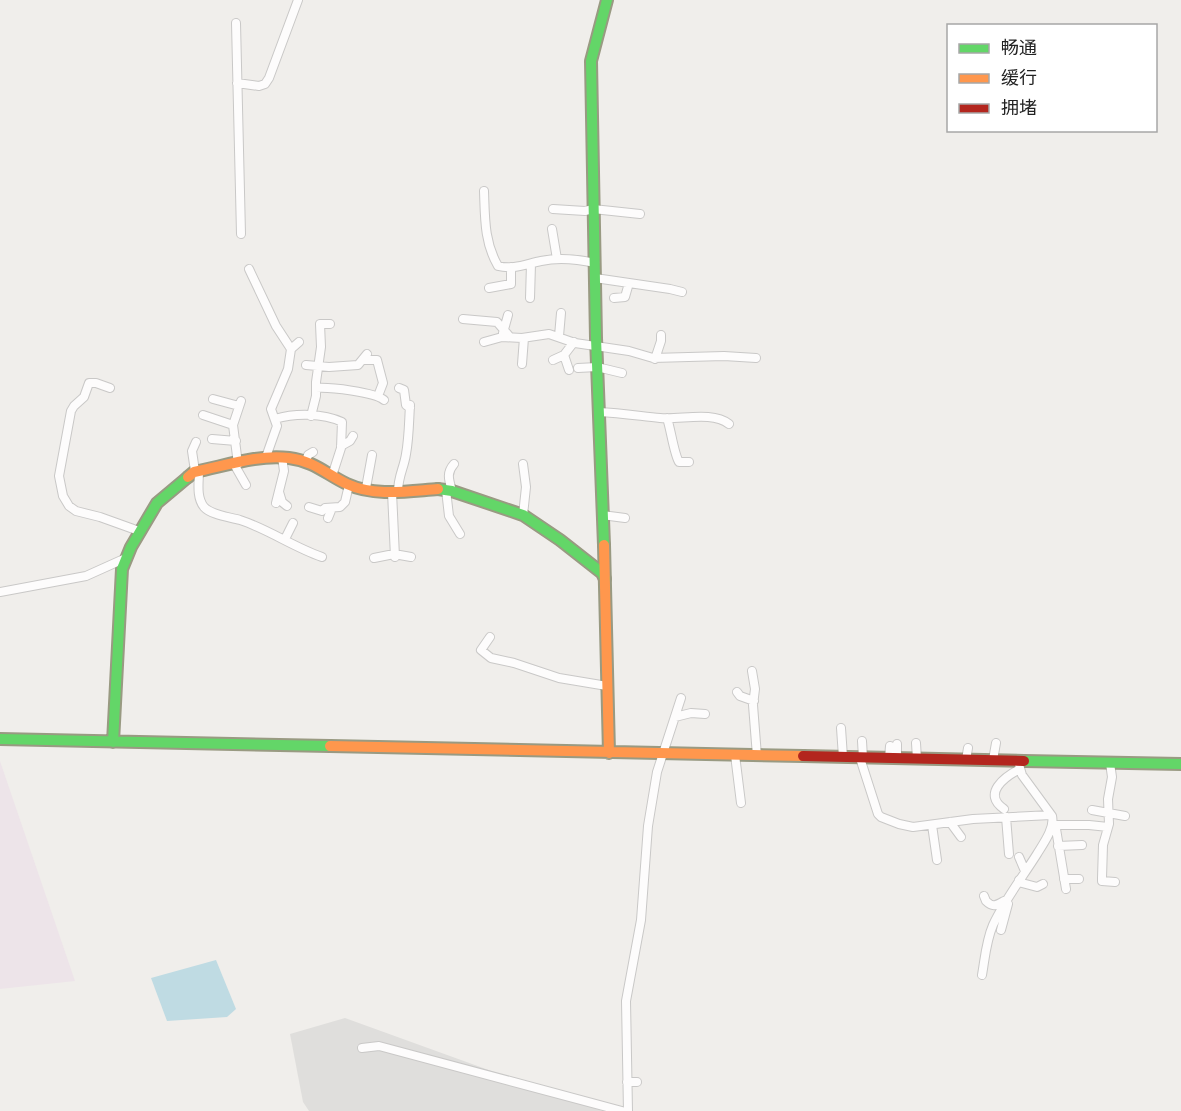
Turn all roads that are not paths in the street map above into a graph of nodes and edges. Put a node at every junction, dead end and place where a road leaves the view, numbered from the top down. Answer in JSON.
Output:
{"nodes":[{"id":1,"x":298,"y":0,"type":"edge"},
{"id":2,"x":607,"y":0,"type":"edge"},
{"id":3,"x":236,"y":23,"type":"dead end"},
{"id":4,"x":237,"y":83,"type":"junction"},
{"id":5,"x":484,"y":191,"type":"dead end"},
{"id":6,"x":553,"y":209,"type":"dead end"},
{"id":7,"x":593,"y":209,"type":"junction"},
{"id":8,"x":640,"y":214,"type":"dead end"},
{"id":9,"x":552,"y":229,"type":"dead end"},
{"id":10,"x":241,"y":234,"type":"dead end"},
{"id":11,"x":557,"y":259,"type":"junction"},
{"id":12,"x":595,"y":263,"type":"junction"},
{"id":13,"x":531,"y":264,"type":"junction"},
{"id":14,"x":511,"y":267,"type":"junction"},
{"id":15,"x":249,"y":268,"type":"dead end"},
{"id":16,"x":595,"y":278,"type":"junction"},
{"id":17,"x":629,"y":283,"type":"junction"},
{"id":18,"x":489,"y":288,"type":"dead end"},
{"id":19,"x":682,"y":292,"type":"dead end"},
{"id":20,"x":530,"y":298,"type":"dead end"},
{"id":21,"x":614,"y":298,"type":"dead end"},
{"id":22,"x":561,"y":314,"type":"dead end"},
{"id":23,"x":508,"y":315,"type":"dead end"},
{"id":24,"x":463,"y":319,"type":"dead end"},
{"id":25,"x":330,"y":324,"type":"dead end"},
{"id":26,"x":505,"y":335,"type":"junction"},
{"id":27,"x":661,"y":335,"type":"dead end"},
{"id":28,"x":559,"y":336,"type":"junction"},
{"id":29,"x":524,"y":338,"type":"junction"},
{"id":30,"x":298,"y":342,"type":"dead end"},
{"id":31,"x":484,"y":342,"type":"dead end"},
{"id":32,"x":574,"y":342,"type":"junction"},
{"id":33,"x":597,"y":347,"type":"junction"},
{"id":34,"x":291,"y":349,"type":"junction"},
{"id":35,"x":564,"y":355,"type":"junction"},
{"id":36,"x":655,"y":358,"type":"junction"},
{"id":37,"x":756,"y":358,"type":"dead end"},
{"id":38,"x":553,"y":360,"type":"dead end"},
{"id":39,"x":522,"y":364,"type":"dead end"},
{"id":40,"x":306,"y":365,"type":"dead end"},
{"id":41,"x":319,"y":366,"type":"junction"},
{"id":42,"x":597,"y":367,"type":"junction"},
{"id":43,"x":578,"y":368,"type":"dead end"},
{"id":44,"x":569,"y":370,"type":"dead end"},
{"id":45,"x":622,"y":373,"type":"dead end"},
{"id":46,"x":110,"y":388,"type":"dead end"},
{"id":47,"x":316,"y":388,"type":"junction"},
{"id":48,"x":399,"y":388,"type":"dead end"},
{"id":49,"x":213,"y":399,"type":"dead end"},
{"id":50,"x":599,"y":412,"type":"junction"},
{"id":51,"x":203,"y":415,"type":"dead end"},
{"id":52,"x":311,"y":416,"type":"junction"},
{"id":53,"x":667,"y":418,"type":"junction"},
{"id":54,"x":275,"y":419,"type":"junction"},
{"id":55,"x":233,"y":424,"type":"junction"},
{"id":56,"x":729,"y":424,"type":"dead end"},
{"id":57,"x":353,"y":436,"type":"dead end"},
{"id":58,"x":212,"y":439,"type":"dead end"},
{"id":59,"x":236,"y":441,"type":"junction"},
{"id":60,"x":196,"y":442,"type":"dead end"},
{"id":61,"x":341,"y":446,"type":"junction"},
{"id":62,"x":372,"y":455,"type":"dead end"},
{"id":63,"x":266,"y":457,"type":"junction"},
{"id":64,"x":282,"y":458,"type":"junction"},
{"id":65,"x":396,"y":460,"type":"dead end"},
{"id":66,"x":689,"y":462,"type":"dead end"},
{"id":67,"x":236,"y":464,"type":"junction"},
{"id":68,"x":454,"y":464,"type":"dead end"},
{"id":69,"x":523,"y":464,"type":"dead end"},
{"id":70,"x":402,"y":469,"type":"junction"},
{"id":71,"x":197,"y":471,"type":"junction"},
{"id":72,"x":332,"y":476,"type":"junction"},
{"id":73,"x":246,"y":484,"type":"dead end"},
{"id":74,"x":349,"y":485,"type":"junction"},
{"id":75,"x":366,"y":488,"type":"junction"},
{"id":76,"x":449,"y":490,"type":"junction"},
{"id":77,"x":278,"y":491,"type":"junction"},
{"id":78,"x":395,"y":492,"type":"junction"},
{"id":79,"x":276,"y":503,"type":"dead end"},
{"id":80,"x":287,"y":506,"type":"dead end"},
{"id":81,"x":309,"y":507,"type":"dead end"},
{"id":82,"x":332,"y":508,"type":"junction"},
{"id":83,"x":523,"y":515,"type":"junction"},
{"id":84,"x":602,"y":515,"type":"junction"},
{"id":85,"x":328,"y":518,"type":"dead end"},
{"id":86,"x":625,"y":518,"type":"dead end"},
{"id":87,"x":292,"y":523,"type":"dead end"},
{"id":88,"x":139,"y":531,"type":"junction"},
{"id":89,"x":460,"y":534,"type":"dead end"},
{"id":90,"x":285,"y":539,"type":"junction"},
{"id":91,"x":322,"y":556,"type":"dead end"},
{"id":92,"x":394,"y":556,"type":"junction"},
{"id":93,"x":411,"y":557,"type":"dead end"},
{"id":94,"x":126,"y":558,"type":"junction"},
{"id":95,"x":374,"y":558,"type":"dead end"},
{"id":96,"x":606,"y":580,"type":"junction"},
{"id":97,"x":0,"y":592,"type":"edge"},
{"id":98,"x":490,"y":637,"type":"dead end"},
{"id":99,"x":752,"y":670,"type":"dead end"},
{"id":100,"x":607,"y":686,"type":"junction"},
{"id":101,"x":737,"y":692,"type":"dead end"},
{"id":102,"x":681,"y":698,"type":"dead end"},
{"id":103,"x":754,"y":701,"type":"junction"},
{"id":104,"x":705,"y":714,"type":"dead end"},
{"id":105,"x":675,"y":717,"type":"junction"},
{"id":106,"x":841,"y":728,"type":"dead end"},
{"id":107,"x":0,"y":739,"type":"edge"},
{"id":108,"x":862,"y":741,"type":"dead end"},
{"id":109,"x":113,"y":742,"type":"junction"},
{"id":110,"x":996,"y":743,"type":"dead end"},
{"id":111,"x":916,"y":744,"type":"dead end"},
{"id":112,"x":893,"y":745,"type":"dead end"},
{"id":113,"x":968,"y":748,"type":"dead end"},
{"id":114,"x":609,"y":753,"type":"junction"},
{"id":115,"x":662,"y":754,"type":"junction"},
{"id":116,"x":735,"y":755,"type":"junction"},
{"id":117,"x":758,"y":756,"type":"junction"},
{"id":118,"x":843,"y":757,"type":"junction"},
{"id":119,"x":861,"y":758,"type":"junction"},
{"id":120,"x":893,"y":758,"type":"junction"},
{"id":121,"x":917,"y":759,"type":"junction"},
{"id":122,"x":966,"y":760,"type":"junction"},
{"id":123,"x":993,"y":760,"type":"junction"},
{"id":124,"x":1110,"y":763,"type":"junction"},
{"id":125,"x":1181,"y":764,"type":"edge"},
{"id":126,"x":1019,"y":765,"type":"junction"},
{"id":127,"x":741,"y":803,"type":"dead end"},
{"id":128,"x":1092,"y":810,"type":"dead end"},
{"id":129,"x":1005,"y":813,"type":"junction"},
{"id":130,"x":1109,"y":813,"type":"junction"},
{"id":131,"x":1125,"y":816,"type":"dead end"},
{"id":132,"x":1053,"y":821,"type":"junction"},
{"id":133,"x":950,"y":822,"type":"junction"},
{"id":134,"x":932,"y":825,"type":"junction"},
{"id":135,"x":1108,"y":827,"type":"junction"},
{"id":136,"x":961,"y":837,"type":"dead end"},
{"id":137,"x":1082,"y":845,"type":"dead end"},
{"id":138,"x":1058,"y":846,"type":"junction"},
{"id":139,"x":1009,"y":854,"type":"dead end"},
{"id":140,"x":1019,"y":857,"type":"dead end"},
{"id":141,"x":937,"y":860,"type":"dead end"},
{"id":142,"x":1025,"y":871,"type":"junction"},
{"id":143,"x":1064,"y":879,"type":"junction"},
{"id":144,"x":1079,"y":879,"type":"dead end"},
{"id":145,"x":1018,"y":880,"type":"junction"},
{"id":146,"x":1115,"y":882,"type":"dead end"},
{"id":147,"x":1043,"y":884,"type":"dead end"},
{"id":148,"x":1066,"y":889,"type":"dead end"},
{"id":149,"x":984,"y":896,"type":"dead end"},
{"id":150,"x":1008,"y":897,"type":"junction"},
{"id":151,"x":1001,"y":930,"type":"dead end"},
{"id":152,"x":982,"y":975,"type":"dead end"},
{"id":153,"x":362,"y":1048,"type":"dead end"},
{"id":154,"x":627,"y":1082,"type":"junction"},
{"id":155,"x":637,"y":1082,"type":"dead end"},
{"id":156,"x":622,"y":1111,"type":"edge"},
{"id":157,"x":628,"y":1111,"type":"edge"}],
"edges":[{"from":1,"to":4,"type":"street"},
{"from":2,"to":7,"type":"street"},
{"from":3,"to":4,"type":"street"},
{"from":4,"to":10,"type":"street"},
{"from":5,"to":14,"type":"street"},
{"from":6,"to":7,"type":"street"},
{"from":7,"to":8,"type":"street"},
{"from":7,"to":12,"type":"street"},
{"from":9,"to":11,"type":"street"},
{"from":11,"to":12,"type":"street"},
{"from":11,"to":13,"type":"street"},
{"from":12,"to":16,"type":"street"},
{"from":13,"to":14,"type":"street"},
{"from":13,"to":20,"type":"street"},
{"from":14,"to":18,"type":"street"},
{"from":15,"to":34,"type":"street"},
{"from":16,"to":17,"type":"street"},
{"from":16,"to":33,"type":"street"},
{"from":17,"to":19,"type":"street"},
{"from":17,"to":21,"type":"street"},
{"from":22,"to":28,"type":"street"},
{"from":23,"to":26,"type":"street"},
{"from":24,"to":26,"type":"street"},
{"from":25,"to":41,"type":"street"},
{"from":26,"to":29,"type":"street"},
{"from":26,"to":31,"type":"street"},
{"from":27,"to":36,"type":"street"},
{"from":28,"to":29,"type":"street"},
{"from":28,"to":32,"type":"street"},
{"from":29,"to":39,"type":"street"},
{"from":30,"to":34,"type":"street"},
{"from":32,"to":33,"type":"street"},
{"from":32,"to":35,"type":"street"},
{"from":33,"to":36,"type":"street"},
{"from":33,"to":42,"type":"street"},
{"from":34,"to":54,"type":"street"},
{"from":35,"to":38,"type":"street"},
{"from":35,"to":44,"type":"street"},
{"from":36,"to":37,"type":"street"},
{"from":40,"to":41,"type":"street"},
{"from":41,"to":47,"type":"street"},
{"from":41,"to":47,"type":"street"},
{"from":42,"to":43,"type":"street"},
{"from":42,"to":45,"type":"street"},
{"from":42,"to":50,"type":"street"},
{"from":46,"to":88,"type":"street"},
{"from":47,"to":52,"type":"street"},
{"from":48,"to":70,"type":"street"},
{"from":49,"to":55,"type":"street"},
{"from":50,"to":53,"type":"street"},
{"from":50,"to":84,"type":"street"},
{"from":51,"to":55,"type":"street"},
{"from":52,"to":54,"type":"street"},
{"from":52,"to":61,"type":"street"},
{"from":53,"to":56,"type":"street"},
{"from":53,"to":66,"type":"street"},
{"from":54,"to":63,"type":"street"},
{"from":55,"to":59,"type":"street"},
{"from":57,"to":61,"type":"street"},
{"from":58,"to":59,"type":"street"},
{"from":59,"to":67,"type":"street"},
{"from":60,"to":71,"type":"street"},
{"from":61,"to":72,"type":"street"},
{"from":62,"to":75,"type":"street"},
{"from":63,"to":64,"type":"street"},
{"from":63,"to":67,"type":"street"},
{"from":64,"to":72,"type":"street"},
{"from":64,"to":77,"type":"street"},
{"from":65,"to":70,"type":"street"},
{"from":67,"to":71,"type":"street"},
{"from":67,"to":73,"type":"street"},
{"from":68,"to":76,"type":"street"},
{"from":69,"to":83,"type":"street"},
{"from":70,"to":78,"type":"street"},
{"from":71,"to":88,"type":"street"},
{"from":71,"to":90,"type":"street"},
{"from":72,"to":74,"type":"street"},
{"from":74,"to":75,"type":"street"},
{"from":74,"to":82,"type":"street"},
{"from":75,"to":78,"type":"street"},
{"from":76,"to":78,"type":"street"},
{"from":76,"to":83,"type":"street"},
{"from":76,"to":89,"type":"street"},
{"from":77,"to":79,"type":"street"},
{"from":77,"to":80,"type":"street"},
{"from":78,"to":92,"type":"street"},
{"from":81,"to":82,"type":"street"},
{"from":82,"to":85,"type":"street"},
{"from":83,"to":96,"type":"street"},
{"from":84,"to":86,"type":"street"},
{"from":84,"to":96,"type":"street"},
{"from":87,"to":90,"type":"street"},
{"from":88,"to":94,"type":"street"},
{"from":90,"to":91,"type":"street"},
{"from":92,"to":93,"type":"street"},
{"from":92,"to":95,"type":"street"},
{"from":94,"to":97,"type":"street"},
{"from":94,"to":109,"type":"street"},
{"from":96,"to":100,"type":"street"},
{"from":98,"to":100,"type":"street"},
{"from":99,"to":103,"type":"street"},
{"from":100,"to":114,"type":"street"},
{"from":101,"to":103,"type":"street"},
{"from":102,"to":105,"type":"street"},
{"from":103,"to":117,"type":"street"},
{"from":104,"to":105,"type":"street"},
{"from":105,"to":115,"type":"street"},
{"from":106,"to":118,"type":"street"},
{"from":107,"to":109,"type":"street"},
{"from":108,"to":119,"type":"street"},
{"from":109,"to":114,"type":"street"},
{"from":110,"to":123,"type":"street"},
{"from":111,"to":121,"type":"street"},
{"from":112,"to":120,"type":"street"},
{"from":113,"to":122,"type":"street"},
{"from":114,"to":115,"type":"street"},
{"from":115,"to":116,"type":"street"},
{"from":115,"to":154,"type":"street"},
{"from":116,"to":117,"type":"street"},
{"from":116,"to":127,"type":"street"},
{"from":117,"to":118,"type":"street"},
{"from":118,"to":119,"type":"street"},
{"from":119,"to":120,"type":"street"},
{"from":119,"to":134,"type":"street"},
{"from":120,"to":121,"type":"street"},
{"from":121,"to":122,"type":"street"},
{"from":122,"to":123,"type":"street"},
{"from":123,"to":126,"type":"street"},
{"from":124,"to":125,"type":"street"},
{"from":124,"to":126,"type":"street"},
{"from":124,"to":130,"type":"street"},
{"from":126,"to":129,"type":"street"},
{"from":126,"to":132,"type":"street"},
{"from":128,"to":130,"type":"street"},
{"from":129,"to":132,"type":"street"},
{"from":129,"to":133,"type":"street"},
{"from":129,"to":139,"type":"street"},
{"from":130,"to":131,"type":"street"},
{"from":130,"to":135,"type":"street"},
{"from":132,"to":135,"type":"street"},
{"from":132,"to":138,"type":"street"},
{"from":132,"to":142,"type":"street"},
{"from":133,"to":134,"type":"street"},
{"from":133,"to":136,"type":"street"},
{"from":134,"to":141,"type":"street"},
{"from":135,"to":146,"type":"street"},
{"from":137,"to":138,"type":"street"},
{"from":138,"to":143,"type":"street"},
{"from":140,"to":142,"type":"street"},
{"from":142,"to":145,"type":"street"},
{"from":143,"to":144,"type":"street"},
{"from":143,"to":148,"type":"street"},
{"from":145,"to":147,"type":"street"},
{"from":145,"to":150,"type":"street"},
{"from":149,"to":150,"type":"street"},
{"from":150,"to":151,"type":"street"},
{"from":150,"to":152,"type":"street"},
{"from":153,"to":156,"type":"street"},
{"from":154,"to":155,"type":"street"},
{"from":154,"to":157,"type":"street"}]}
